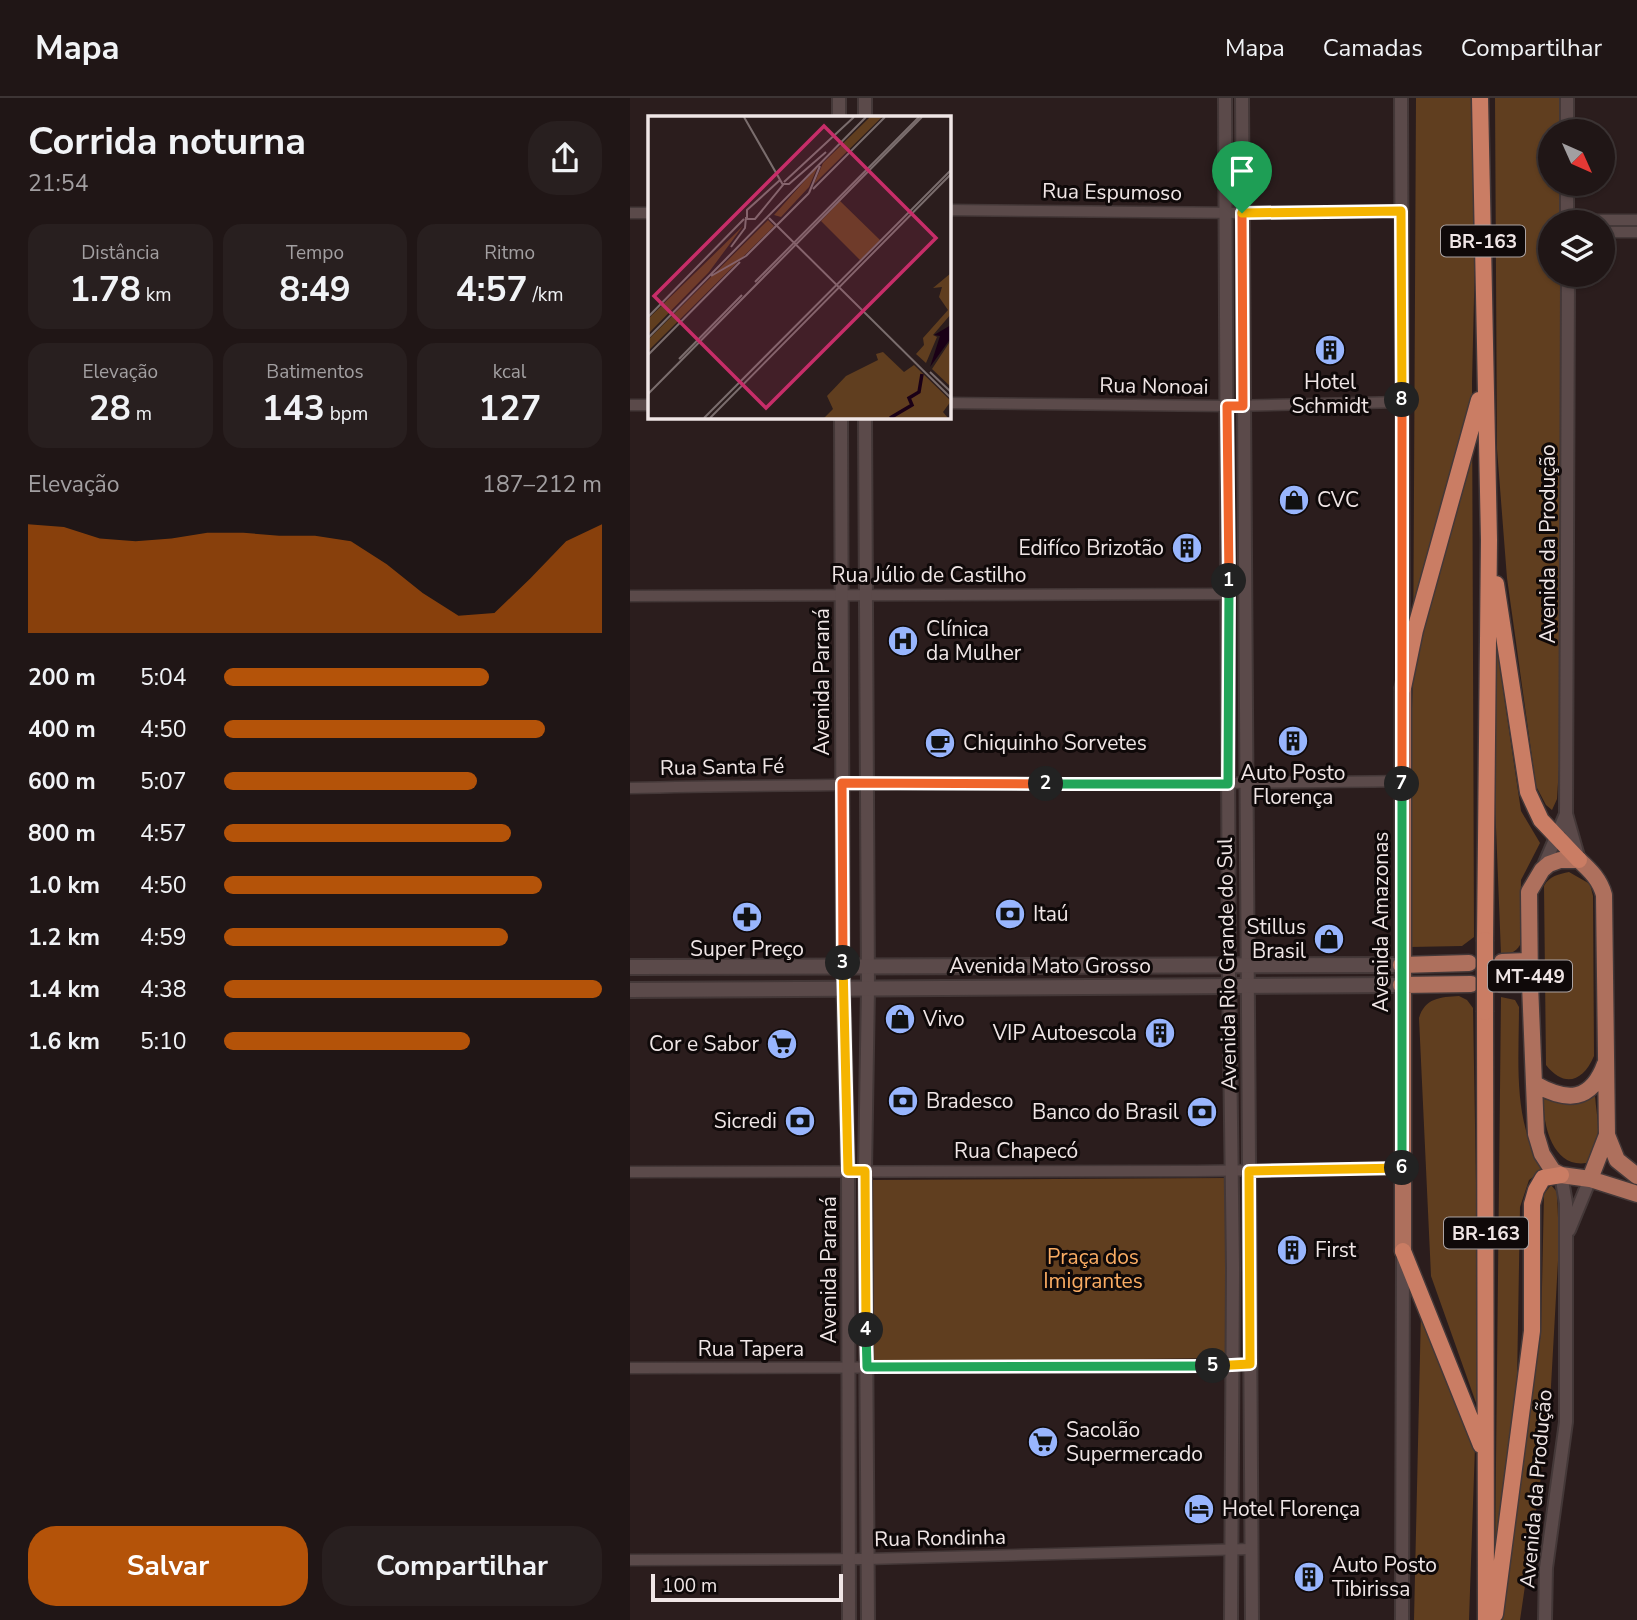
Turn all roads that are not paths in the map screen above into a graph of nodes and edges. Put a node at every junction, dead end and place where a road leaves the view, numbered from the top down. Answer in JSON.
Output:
{"nodes":[{"id":1,"x":839,"y":98,"type":"edge"},
{"id":2,"x":865,"y":98,"type":"edge"},
{"id":3,"x":1225,"y":98,"type":"edge"},
{"id":4,"x":1241,"y":98,"type":"edge"},
{"id":5,"x":1401,"y":98,"type":"edge"},
{"id":6,"x":1480,"y":98,"type":"edge"},
{"id":7,"x":1567,"y":98,"type":"edge"},
{"id":8,"x":839,"y":116,"type":"edge"},
{"id":9,"x":865,"y":116,"type":"edge"},
{"id":10,"x":1567,"y":119,"type":"edge"},
{"id":11,"x":950,"y":210,"type":"edge"},
{"id":12,"x":1401,"y":211,"type":"junction"},
{"id":13,"x":630,"y":213,"type":"edge"},
{"id":14,"x":648,"y":213,"type":"edge"},
{"id":15,"x":1226,"y":213,"type":"junction"},
{"id":16,"x":1242,"y":213,"type":"junction"},
{"id":17,"x":1615,"y":220,"type":"edge"},
{"id":18,"x":1637,"y":220,"type":"edge"},
{"id":19,"x":1615,"y":232,"type":"edge"},
{"id":20,"x":1637,"y":232,"type":"edge"},
{"id":21,"x":1568,"y":287,"type":"edge"},
{"id":22,"x":1484,"y":384,"type":"junction"},
{"id":23,"x":1402,"y":402,"type":"junction"},
{"id":24,"x":950,"y":403,"type":"edge"},
{"id":25,"x":630,"y":405,"type":"edge"},
{"id":26,"x":648,"y":405,"type":"edge"},
{"id":27,"x":1227,"y":406,"type":"junction"},
{"id":28,"x":1243,"y":406,"type":"junction"},
{"id":29,"x":841,"y":418,"type":"edge"},
{"id":30,"x":865,"y":418,"type":"edge"},
{"id":31,"x":1489,"y":540,"type":"junction"},
{"id":32,"x":841,"y":594,"type":"junction"},
{"id":33,"x":866,"y":594,"type":"junction"},
{"id":34,"x":1229,"y":594,"type":"junction"},
{"id":35,"x":630,"y":596,"type":"edge"},
{"id":36,"x":1403,"y":688,"type":"junction"},
{"id":37,"x":1402,"y":781,"type":"junction"},
{"id":38,"x":842,"y":783,"type":"junction"},
{"id":39,"x":867,"y":784,"type":"junction"},
{"id":40,"x":1228,"y":784,"type":"junction"},
{"id":41,"x":1245,"y":784,"type":"junction"},
{"id":42,"x":630,"y":788,"type":"edge"},
{"id":43,"x":1566,"y":814,"type":"junction"},
{"id":44,"x":1555,"y":836,"type":"junction"},
{"id":45,"x":1580,"y":860,"type":"junction"},
{"id":46,"x":1542,"y":870,"type":"junction"},
{"id":47,"x":1530,"y":961,"type":"junction"},
{"id":48,"x":1469,"y":962,"type":"dead end"},
{"id":49,"x":1502,"y":962,"type":"dead end"},
{"id":50,"x":1401,"y":965,"type":"junction"},
{"id":51,"x":630,"y":967,"type":"edge"},
{"id":52,"x":843,"y":967,"type":"junction"},
{"id":53,"x":867,"y":967,"type":"junction"},
{"id":54,"x":1229,"y":967,"type":"junction"},
{"id":55,"x":1246,"y":967,"type":"junction"},
{"id":56,"x":1471,"y":984,"type":"dead end"},
{"id":57,"x":1502,"y":984,"type":"dead end"},
{"id":58,"x":1530,"y":984,"type":"junction"},
{"id":59,"x":1401,"y":985,"type":"junction"},
{"id":60,"x":1229,"y":986,"type":"junction"},
{"id":61,"x":1247,"y":986,"type":"junction"},
{"id":62,"x":868,"y":988,"type":"junction"},
{"id":63,"x":843,"y":989,"type":"junction"},
{"id":64,"x":630,"y":990,"type":"edge"},
{"id":65,"x":1606,"y":1060,"type":"junction"},
{"id":66,"x":1535,"y":1084,"type":"junction"},
{"id":67,"x":1607,"y":1135,"type":"junction"},
{"id":68,"x":1402,"y":1168,"type":"junction"},
{"id":69,"x":848,"y":1171,"type":"junction"},
{"id":70,"x":865,"y":1171,"type":"junction"},
{"id":71,"x":1232,"y":1171,"type":"junction"},
{"id":72,"x":1249,"y":1171,"type":"junction"},
{"id":73,"x":630,"y":1172,"type":"edge"},
{"id":74,"x":1561,"y":1175,"type":"junction"},
{"id":75,"x":1637,"y":1177,"type":"edge"},
{"id":76,"x":1590,"y":1179,"type":"junction"},
{"id":77,"x":1637,"y":1194,"type":"edge"},
{"id":78,"x":1566,"y":1237,"type":"junction"},
{"id":79,"x":1403,"y":1251,"type":"junction"},
{"id":80,"x":1250,"y":1364,"type":"junction"},
{"id":81,"x":1233,"y":1365,"type":"junction"},
{"id":82,"x":867,"y":1367,"type":"junction"},
{"id":83,"x":630,"y":1368,"type":"edge"},
{"id":84,"x":848,"y":1368,"type":"junction"},
{"id":85,"x":1485,"y":1453,"type":"junction"},
{"id":86,"x":1251,"y":1549,"type":"junction"},
{"id":87,"x":1231,"y":1551,"type":"junction"},
{"id":88,"x":849,"y":1559,"type":"junction"},
{"id":89,"x":867,"y":1559,"type":"junction"},
{"id":90,"x":630,"y":1560,"type":"edge"},
{"id":91,"x":849,"y":1620,"type":"edge"},
{"id":92,"x":868,"y":1620,"type":"edge"},
{"id":93,"x":1231,"y":1620,"type":"edge"},
{"id":94,"x":1252,"y":1620,"type":"edge"},
{"id":95,"x":1402,"y":1620,"type":"edge"},
{"id":96,"x":1486,"y":1620,"type":"edge"},
{"id":97,"x":1494,"y":1620,"type":"edge"},
{"id":98,"x":1545,"y":1620,"type":"edge"}],
"edges":[{"from":1,"to":8,"type":"street"},
{"from":2,"to":9,"type":"street"},
{"from":3,"to":15,"type":"street","name":"Avenida Rio Grande do Sul"},
{"from":4,"to":16,"type":"street","name":"Avenida Rio Grande do Sul"},
{"from":5,"to":12,"type":"street","name":"Avenida Amazonas"},
{"from":6,"to":22,"type":"highway","number":"BR-163"},
{"from":7,"to":10,"type":"street"},
{"from":11,"to":15,"type":"street","name":"Rua Espumoso"},
{"from":12,"to":16,"type":"street","name":"Rua Espumoso"},
{"from":12,"to":23,"type":"street","name":"Avenida Amazonas"},
{"from":13,"to":14,"type":"street"},
{"from":15,"to":16,"type":"street","name":"Rua Espumoso"},
{"from":15,"to":27,"type":"street","name":"Avenida Rio Grande do Sul"},
{"from":16,"to":28,"type":"street","name":"Avenida Rio Grande do Sul"},
{"from":17,"to":18,"type":"street"},
{"from":19,"to":20,"type":"street"},
{"from":21,"to":43,"type":"street","name":"Avenida da Produção"},
{"from":22,"to":31,"type":"highway","number":"BR-163"},
{"from":22,"to":36,"type":"highway"},
{"from":23,"to":28,"type":"street","name":"Rua Nonoai"},
{"from":23,"to":36,"type":"street","name":"Avenida Amazonas"},
{"from":24,"to":27,"type":"street","name":"Rua Nonoai"},
{"from":25,"to":26,"type":"street"},
{"from":27,"to":28,"type":"street","name":"Rua Nonoai"},
{"from":27,"to":34,"type":"street","name":"Avenida Rio Grande do Sul"},
{"from":28,"to":41,"type":"street","name":"Avenida Rio Grande do Sul"},
{"from":29,"to":32,"type":"street","name":"Avenida Paraná"},
{"from":30,"to":33,"type":"street","name":"Avenida Paraná"},
{"from":31,"to":44,"type":"highway"},
{"from":31,"to":85,"type":"highway","number":"BR-163","bridge":true},
{"from":32,"to":33,"type":"street","name":"Rua Júlio de Castilho"},
{"from":32,"to":35,"type":"street","name":"Rua Júlio de Castilho"},
{"from":32,"to":38,"type":"street","name":"Avenida Paraná"},
{"from":33,"to":34,"type":"street","name":"Rua Júlio de Castilho"},
{"from":33,"to":39,"type":"street","name":"Avenida Paraná"},
{"from":34,"to":40,"type":"street","name":"Avenida Rio Grande do Sul"},
{"from":36,"to":37,"type":"main road","name":"Avenida Amazonas"},
{"from":37,"to":41,"type":"street","name":"Rua Santa Fé"},
{"from":37,"to":50,"type":"main road","name":"Avenida Amazonas"},
{"from":38,"to":39,"type":"street","name":"Rua Santa Fé"},
{"from":38,"to":42,"type":"street","name":"Rua Santa Fé"},
{"from":38,"to":52,"type":"street","name":"Avenida Paraná"},
{"from":39,"to":40,"type":"street","name":"Rua Santa Fé"},
{"from":39,"to":53,"type":"street","name":"Avenida Paraná"},
{"from":40,"to":41,"type":"street","name":"Rua Santa Fé"},
{"from":40,"to":54,"type":"street","name":"Avenida Rio Grande do Sul"},
{"from":41,"to":55,"type":"street","name":"Avenida Rio Grande do Sul"},
{"from":43,"to":44,"type":"street","name":"Avenida da Produção"},
{"from":43,"to":45,"type":"street","name":"Avenida da Produção"},
{"from":44,"to":45,"type":"highway"},
{"from":44,"to":46,"type":"street","name":"Avenida da Produção"},
{"from":45,"to":46,"type":"main road"},
{"from":45,"to":65,"type":"main road"},
{"from":46,"to":47,"type":"main road","number":"MT-449"},
{"from":47,"to":49,"type":"main road"},
{"from":47,"to":58,"type":"main road","number":"MT-449"},
{"from":48,"to":50,"type":"main road","name":"Avenida Mato Grosso"},
{"from":50,"to":55,"type":"main road","name":"Avenida Mato Grosso"},
{"from":50,"to":59,"type":"main road","name":"Avenida Amazonas"},
{"from":51,"to":52,"type":"main road","name":"Avenida Mato Grosso"},
{"from":52,"to":53,"type":"main road","name":"Avenida Mato Grosso"},
{"from":52,"to":63,"type":"street","name":"Avenida Paraná"},
{"from":53,"to":54,"type":"main road","name":"Avenida Mato Grosso"},
{"from":53,"to":62,"type":"street","name":"Avenida Paraná"},
{"from":54,"to":55,"type":"main road","name":"Avenida Mato Grosso"},
{"from":54,"to":60,"type":"street","name":"Avenida Rio Grande do Sul"},
{"from":55,"to":61,"type":"street","name":"Avenida Rio Grande do Sul"},
{"from":56,"to":59,"type":"main road","name":"Avenida Mato Grosso"},
{"from":57,"to":58,"type":"main road"},
{"from":58,"to":66,"type":"main road","number":"MT-449"},
{"from":59,"to":61,"type":"main road","name":"Avenida Mato Grosso"},
{"from":59,"to":68,"type":"main road","name":"Avenida Amazonas"},
{"from":60,"to":61,"type":"main road","name":"Avenida Mato Grosso"},
{"from":60,"to":62,"type":"main road","name":"Avenida Mato Grosso"},
{"from":60,"to":71,"type":"street","name":"Avenida Rio Grande do Sul"},
{"from":61,"to":72,"type":"street","name":"Avenida Rio Grande do Sul"},
{"from":62,"to":63,"type":"main road","name":"Avenida Mato Grosso"},
{"from":62,"to":70,"type":"street","name":"Avenida Paraná"},
{"from":63,"to":64,"type":"main road","name":"Avenida Mato Grosso"},
{"from":63,"to":69,"type":"street","name":"Avenida Paraná"},
{"from":65,"to":66,"type":"main road"},
{"from":65,"to":67,"type":"main road"},
{"from":66,"to":74,"type":"main road","number":"MT-449"},
{"from":67,"to":75,"type":"main road"},
{"from":67,"to":76,"type":"main road"},
{"from":68,"to":72,"type":"street","name":"Rua Chapecó"},
{"from":68,"to":79,"type":"main road","name":"Avenida Amazonas"},
{"from":69,"to":70,"type":"street","name":"Rua Chapecó"},
{"from":69,"to":73,"type":"street","name":"Rua Chapecó"},
{"from":69,"to":84,"type":"street","name":"Avenida Paraná"},
{"from":70,"to":71,"type":"street","name":"Rua Chapecó"},
{"from":70,"to":82,"type":"street","name":"Avenida Paraná"},
{"from":71,"to":72,"type":"street","name":"Rua Chapecó"},
{"from":71,"to":81,"type":"street","name":"Avenida Rio Grande do Sul"},
{"from":72,"to":80,"type":"street","name":"Avenida Rio Grande do Sul"},
{"from":74,"to":76,"type":"main road"},
{"from":74,"to":78,"type":"street","name":"Avenida da Produção"},
{"from":74,"to":97,"type":"highway"},
{"from":76,"to":77,"type":"main road"},
{"from":76,"to":78,"type":"street","name":"Avenida da Produção"},
{"from":78,"to":98,"type":"street","name":"Avenida da Produção"},
{"from":79,"to":85,"type":"highway"},
{"from":79,"to":95,"type":"street","name":"Avenida Amazonas"},
{"from":80,"to":81,"type":"street","name":"Rua Tapera"},
{"from":80,"to":86,"type":"street","name":"Avenida Rio Grande do Sul"},
{"from":81,"to":82,"type":"street","name":"Rua Tapera"},
{"from":81,"to":87,"type":"street","name":"Avenida Rio Grande do Sul"},
{"from":82,"to":84,"type":"street","name":"Rua Tapera"},
{"from":82,"to":89,"type":"street","name":"Avenida Paraná"},
{"from":83,"to":84,"type":"street","name":"Rua Tapera"},
{"from":84,"to":88,"type":"street","name":"Avenida Paraná"},
{"from":85,"to":96,"type":"highway","number":"BR-163"},
{"from":86,"to":87,"type":"street","name":"Rua Rondinha"},
{"from":86,"to":94,"type":"street","name":"Avenida Rio Grande do Sul"},
{"from":87,"to":89,"type":"street","name":"Rua Rondinha"},
{"from":87,"to":93,"type":"street","name":"Avenida Rio Grande do Sul"},
{"from":88,"to":89,"type":"street","name":"Rua Rondinha"},
{"from":88,"to":90,"type":"street","name":"Rua Rondinha"},
{"from":88,"to":91,"type":"street","name":"Avenida Paraná"},
{"from":89,"to":92,"type":"street","name":"Avenida Paraná"}]}
